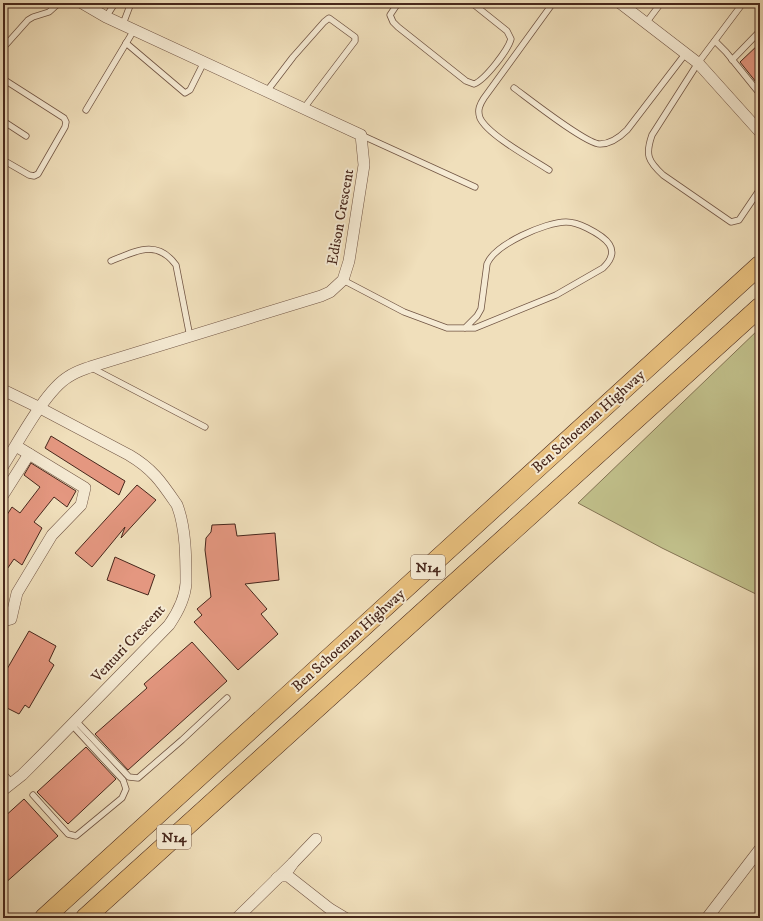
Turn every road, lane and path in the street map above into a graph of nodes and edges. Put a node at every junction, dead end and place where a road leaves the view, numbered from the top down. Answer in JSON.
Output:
{"nodes":[{"id":1,"x":59,"y":3,"type":"edge"},
{"id":2,"x":82,"y":3,"type":"edge"},
{"id":3,"x":115,"y":3,"type":"edge"},
{"id":4,"x":131,"y":3,"type":"edge"},
{"id":5,"x":398,"y":3,"type":"edge"},
{"id":6,"x":472,"y":3,"type":"edge"},
{"id":7,"x":553,"y":3,"type":"edge"},
{"id":8,"x":620,"y":3,"type":"edge"},
{"id":9,"x":661,"y":3,"type":"edge"},
{"id":10,"x":743,"y":3,"type":"edge"},
{"id":11,"x":106,"y":16,"type":"junction"},
{"id":12,"x":646,"y":23,"type":"junction"},
{"id":13,"x":123,"y":24,"type":"junction"},
{"id":14,"x":134,"y":30,"type":"junction"},
{"id":15,"x":760,"y":31,"type":"edge"},
{"id":16,"x":715,"y":41,"type":"junction"},
{"id":17,"x":126,"y":44,"type":"junction"},
{"id":18,"x":3,"y":48,"type":"edge"},
{"id":19,"x":686,"y":53,"type":"junction"},
{"id":20,"x":732,"y":60,"type":"junction"},
{"id":21,"x":204,"y":62,"type":"junction"},
{"id":22,"x":698,"y":64,"type":"junction"},
{"id":23,"x":3,"y":79,"type":"edge"},
{"id":24,"x":514,"y":88,"type":"dead end"},
{"id":25,"x":267,"y":90,"type":"junction"},
{"id":26,"x":760,"y":94,"type":"edge"},
{"id":27,"x":304,"y":108,"type":"junction"},
{"id":28,"x":86,"y":110,"type":"dead end"},
{"id":29,"x":3,"y":122,"type":"edge"},
{"id":30,"x":760,"y":132,"type":"edge"},
{"id":31,"x":361,"y":135,"type":"junction"},
{"id":32,"x":26,"y":136,"type":"dead end"},
{"id":33,"x":3,"y":160,"type":"edge"},
{"id":34,"x":549,"y":170,"type":"dead end"},
{"id":35,"x":475,"y":188,"type":"dead end"},
{"id":36,"x":760,"y":189,"type":"edge"},
{"id":37,"x":111,"y":261,"type":"dead end"},
{"id":38,"x":760,"y":265,"type":"edge"},
{"id":39,"x":343,"y":280,"type":"junction"},
{"id":40,"x":760,"y":307,"type":"edge"},
{"id":41,"x":465,"y":328,"type":"junction"},
{"id":42,"x":190,"y":337,"type":"junction"},
{"id":43,"x":90,"y":367,"type":"junction"},
{"id":44,"x":3,"y":390,"type":"edge"},
{"id":45,"x":40,"y":408,"type":"junction"},
{"id":46,"x":205,"y":427,"type":"dead end"},
{"id":47,"x":16,"y":446,"type":"junction"},
{"id":48,"x":29,"y":454,"type":"junction"},
{"id":49,"x":3,"y":466,"type":"edge"},
{"id":50,"x":3,"y":495,"type":"edge"},
{"id":51,"x":3,"y":621,"type":"edge"},
{"id":52,"x":227,"y":698,"type":"dead end"},
{"id":53,"x":74,"y":723,"type":"junction"},
{"id":54,"x":264,"y":756,"type":"junction"},
{"id":55,"x":3,"y":773,"type":"edge"},
{"id":56,"x":7,"y":787,"type":"edge"},
{"id":57,"x":33,"y":795,"type":"dead end"},
{"id":58,"x":316,"y":839,"type":"dead end"},
{"id":59,"x":760,"y":849,"type":"edge"},
{"id":60,"x":293,"y":863,"type":"junction"},
{"id":61,"x":97,"y":870,"type":"junction"},
{"id":62,"x":277,"y":878,"type":"junction"},
{"id":63,"x":294,"y":880,"type":"junction"},
{"id":64,"x":36,"y":918,"type":"edge"},
{"id":65,"x":44,"y":918,"type":"edge"},
{"id":66,"x":85,"y":918,"type":"edge"},
{"id":67,"x":101,"y":918,"type":"edge"},
{"id":68,"x":237,"y":918,"type":"edge"},
{"id":69,"x":345,"y":918,"type":"edge"},
{"id":70,"x":707,"y":918,"type":"edge"}],
"edges":[{"from":1,"to":18,"type":"lane"},
{"from":2,"to":11,"type":"street"},
{"from":3,"to":11,"type":"lane"},
{"from":4,"to":13,"type":"lane"},
{"from":5,"to":6,"type":"lane"},
{"from":7,"to":34,"type":"lane"},
{"from":8,"to":12,"type":"street"},
{"from":9,"to":12,"type":"lane"},
{"from":10,"to":16,"type":"lane"},
{"from":11,"to":13,"type":"street"},
{"from":12,"to":19,"type":"street"},
{"from":13,"to":14,"type":"street"},
{"from":14,"to":17,"type":"lane"},
{"from":14,"to":21,"type":"street"},
{"from":15,"to":20,"type":"lane"},
{"from":16,"to":20,"type":"lane"},
{"from":16,"to":22,"type":"lane"},
{"from":17,"to":21,"type":"lane"},
{"from":17,"to":28,"type":"lane"},
{"from":19,"to":22,"type":"street"},
{"from":19,"to":24,"type":"lane"},
{"from":20,"to":26,"type":"lane"},
{"from":21,"to":25,"type":"street"},
{"from":22,"to":30,"type":"street"},
{"from":22,"to":36,"type":"lane"},
{"from":23,"to":33,"type":"lane"},
{"from":25,"to":27,"type":"street"},
{"from":25,"to":27,"type":"lane"},
{"from":27,"to":31,"type":"street"},
{"from":29,"to":32,"type":"lane"},
{"from":31,"to":35,"type":"lane"},
{"from":31,"to":39,"type":"street","name":"Edison Crescent"},
{"from":37,"to":42,"type":"lane"},
{"from":38,"to":61,"type":"highway","name":"Ben Schoeman Highway","number":"N14"},
{"from":39,"to":41,"type":"lane"},
{"from":39,"to":42,"type":"street","name":"Edison Crescent"},
{"from":40,"to":54,"type":"highway","name":"Ben Schoeman Highway","number":"N14"},
{"from":41,"to":41,"type":"lane"},
{"from":42,"to":43,"type":"street","name":"Edison Crescent"},
{"from":43,"to":45,"type":"street","name":"Edison Crescent"},
{"from":43,"to":46,"type":"lane"},
{"from":44,"to":45,"type":"street","name":"Venturi Crescent"},
{"from":45,"to":47,"type":"street","name":"Edison Crescent"},
{"from":45,"to":53,"type":"street","name":"Venturi Crescent"},
{"from":47,"to":48,"type":"street"},
{"from":47,"to":49,"type":"street","name":"Edison Crescent"},
{"from":48,"to":50,"type":"street"},
{"from":48,"to":51,"type":"street"},
{"from":52,"to":53,"type":"lane"},
{"from":53,"to":56,"type":"street","name":"Venturi Crescent"},
{"from":53,"to":57,"type":"lane"},
{"from":54,"to":66,"type":"highway","name":"Ben Schoeman Highway","number":"N14"},
{"from":54,"to":67,"type":"highway"},
{"from":55,"to":56,"type":"lane"},
{"from":58,"to":60,"type":"street"},
{"from":59,"to":70,"type":"street"},
{"from":60,"to":62,"type":"street"},
{"from":60,"to":63,"type":"street"},
{"from":61,"to":64,"type":"highway"},
{"from":61,"to":65,"type":"highway","name":"Ben Schoeman Highway","number":"N14"},
{"from":62,"to":63,"type":"street"},
{"from":62,"to":68,"type":"street"},
{"from":63,"to":69,"type":"street"}]}
